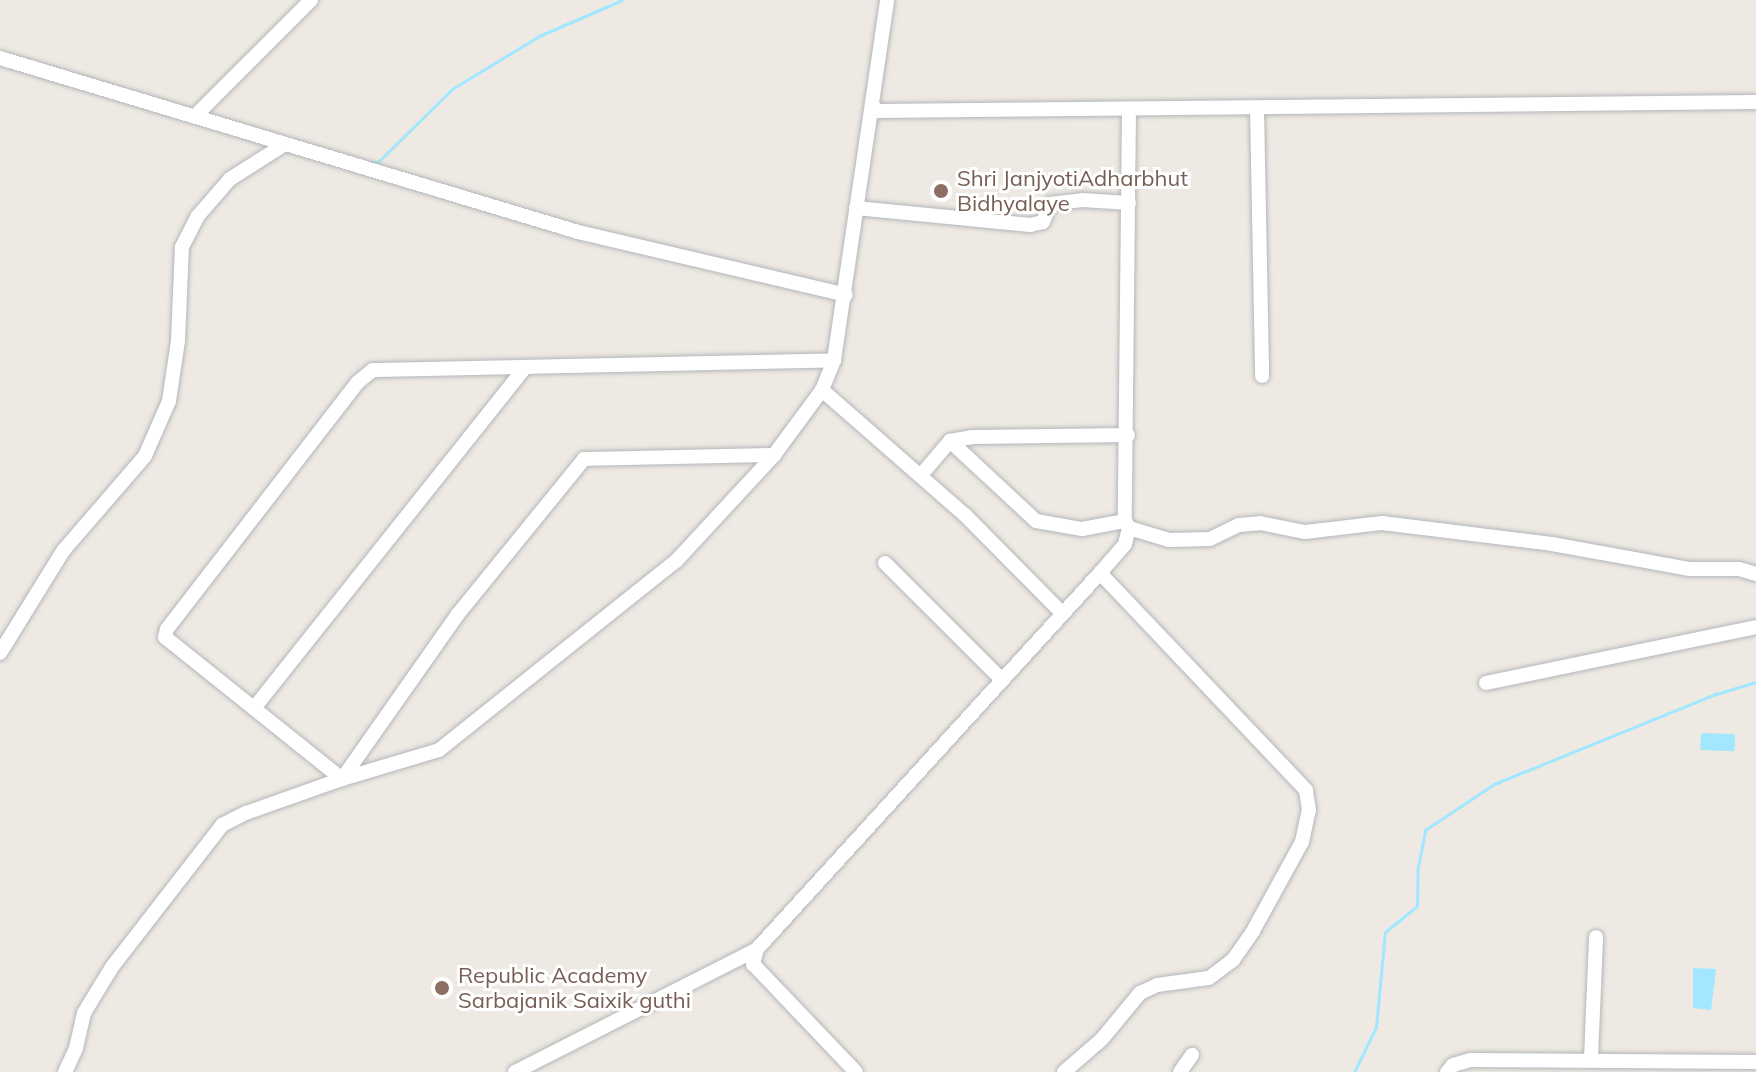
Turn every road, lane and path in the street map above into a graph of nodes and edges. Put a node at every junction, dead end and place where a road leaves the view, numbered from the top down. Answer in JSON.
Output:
{"nodes":[{"id":1,"x":311,"y":0,"type":"edge"},
{"id":2,"x":887,"y":0,"type":"edge"},
{"id":3,"x":0,"y":58,"type":"edge"},
{"id":4,"x":1756,"y":102,"type":"edge"},
{"id":5,"x":872,"y":104,"type":"junction"},
{"id":6,"x":1257,"y":108,"type":"junction"},
{"id":7,"x":1129,"y":109,"type":"junction"},
{"id":8,"x":195,"y":116,"type":"junction"},
{"id":9,"x":285,"y":144,"type":"junction"},
{"id":10,"x":1129,"y":203,"type":"junction"},
{"id":11,"x":856,"y":208,"type":"junction"},
{"id":12,"x":846,"y":295,"type":"junction"},
{"id":13,"x":834,"y":360,"type":"junction"},
{"id":14,"x":525,"y":367,"type":"junction"},
{"id":15,"x":1262,"y":376,"type":"dead end"},
{"id":16,"x":822,"y":390,"type":"junction"},
{"id":17,"x":1128,"y":435,"type":"junction"},
{"id":18,"x":950,"y":441,"type":"junction"},
{"id":19,"x":774,"y":455,"type":"junction"},
{"id":20,"x":921,"y":475,"type":"junction"},
{"id":21,"x":1127,"y":524,"type":"junction"},
{"id":22,"x":885,"y":563,"type":"dead end"},
{"id":23,"x":1100,"y":573,"type":"junction"},
{"id":24,"x":1756,"y":574,"type":"edge"},
{"id":25,"x":1062,"y":613,"type":"junction"},
{"id":26,"x":1756,"y":627,"type":"edge"},
{"id":27,"x":0,"y":653,"type":"edge"},
{"id":28,"x":1002,"y":680,"type":"junction"},
{"id":29,"x":1486,"y":683,"type":"dead end"},
{"id":30,"x":255,"y":707,"type":"junction"},
{"id":31,"x":342,"y":779,"type":"junction"},
{"id":32,"x":1596,"y":937,"type":"dead end"},
{"id":33,"x":757,"y":949,"type":"junction"},
{"id":34,"x":1192,"y":1055,"type":"dead end"},
{"id":35,"x":1756,"y":1062,"type":"edge"},
{"id":36,"x":1596,"y":1063,"type":"edge"},
{"id":37,"x":65,"y":1072,"type":"edge"},
{"id":38,"x":515,"y":1072,"type":"edge"},
{"id":39,"x":856,"y":1072,"type":"edge"},
{"id":40,"x":1064,"y":1072,"type":"edge"},
{"id":41,"x":1180,"y":1072,"type":"edge"},
{"id":42,"x":1447,"y":1072,"type":"edge"}],
"edges":[{"from":1,"to":8,"type":"street"},
{"from":2,"to":5,"type":"street"},
{"from":3,"to":8,"type":"street"},
{"from":4,"to":6,"type":"street"},
{"from":5,"to":7,"type":"street"},
{"from":5,"to":11,"type":"street"},
{"from":6,"to":7,"type":"street"},
{"from":6,"to":15,"type":"street"},
{"from":7,"to":10,"type":"street"},
{"from":8,"to":9,"type":"street"},
{"from":9,"to":12,"type":"street"},
{"from":9,"to":27,"type":"street"},
{"from":10,"to":11,"type":"street"},
{"from":10,"to":17,"type":"street"},
{"from":11,"to":12,"type":"street"},
{"from":12,"to":13,"type":"street"},
{"from":13,"to":14,"type":"street"},
{"from":13,"to":16,"type":"street"},
{"from":14,"to":30,"type":"street"},
{"from":14,"to":30,"type":"street"},
{"from":16,"to":19,"type":"street"},
{"from":16,"to":20,"type":"street"},
{"from":17,"to":18,"type":"street"},
{"from":17,"to":21,"type":"street"},
{"from":18,"to":20,"type":"street"},
{"from":18,"to":21,"type":"street"},
{"from":19,"to":31,"type":"street"},
{"from":19,"to":31,"type":"street"},
{"from":20,"to":25,"type":"street"},
{"from":21,"to":23,"type":"street"},
{"from":21,"to":24,"type":"street"},
{"from":22,"to":28,"type":"street"},
{"from":23,"to":25,"type":"street"},
{"from":23,"to":40,"type":"street"},
{"from":25,"to":28,"type":"street"},
{"from":26,"to":29,"type":"street"},
{"from":28,"to":33,"type":"street"},
{"from":30,"to":31,"type":"street"},
{"from":31,"to":37,"type":"street"},
{"from":32,"to":36,"type":"street"},
{"from":33,"to":38,"type":"street"},
{"from":33,"to":39,"type":"street"},
{"from":34,"to":41,"type":"street"},
{"from":35,"to":36,"type":"street"},
{"from":36,"to":42,"type":"street"}]}
